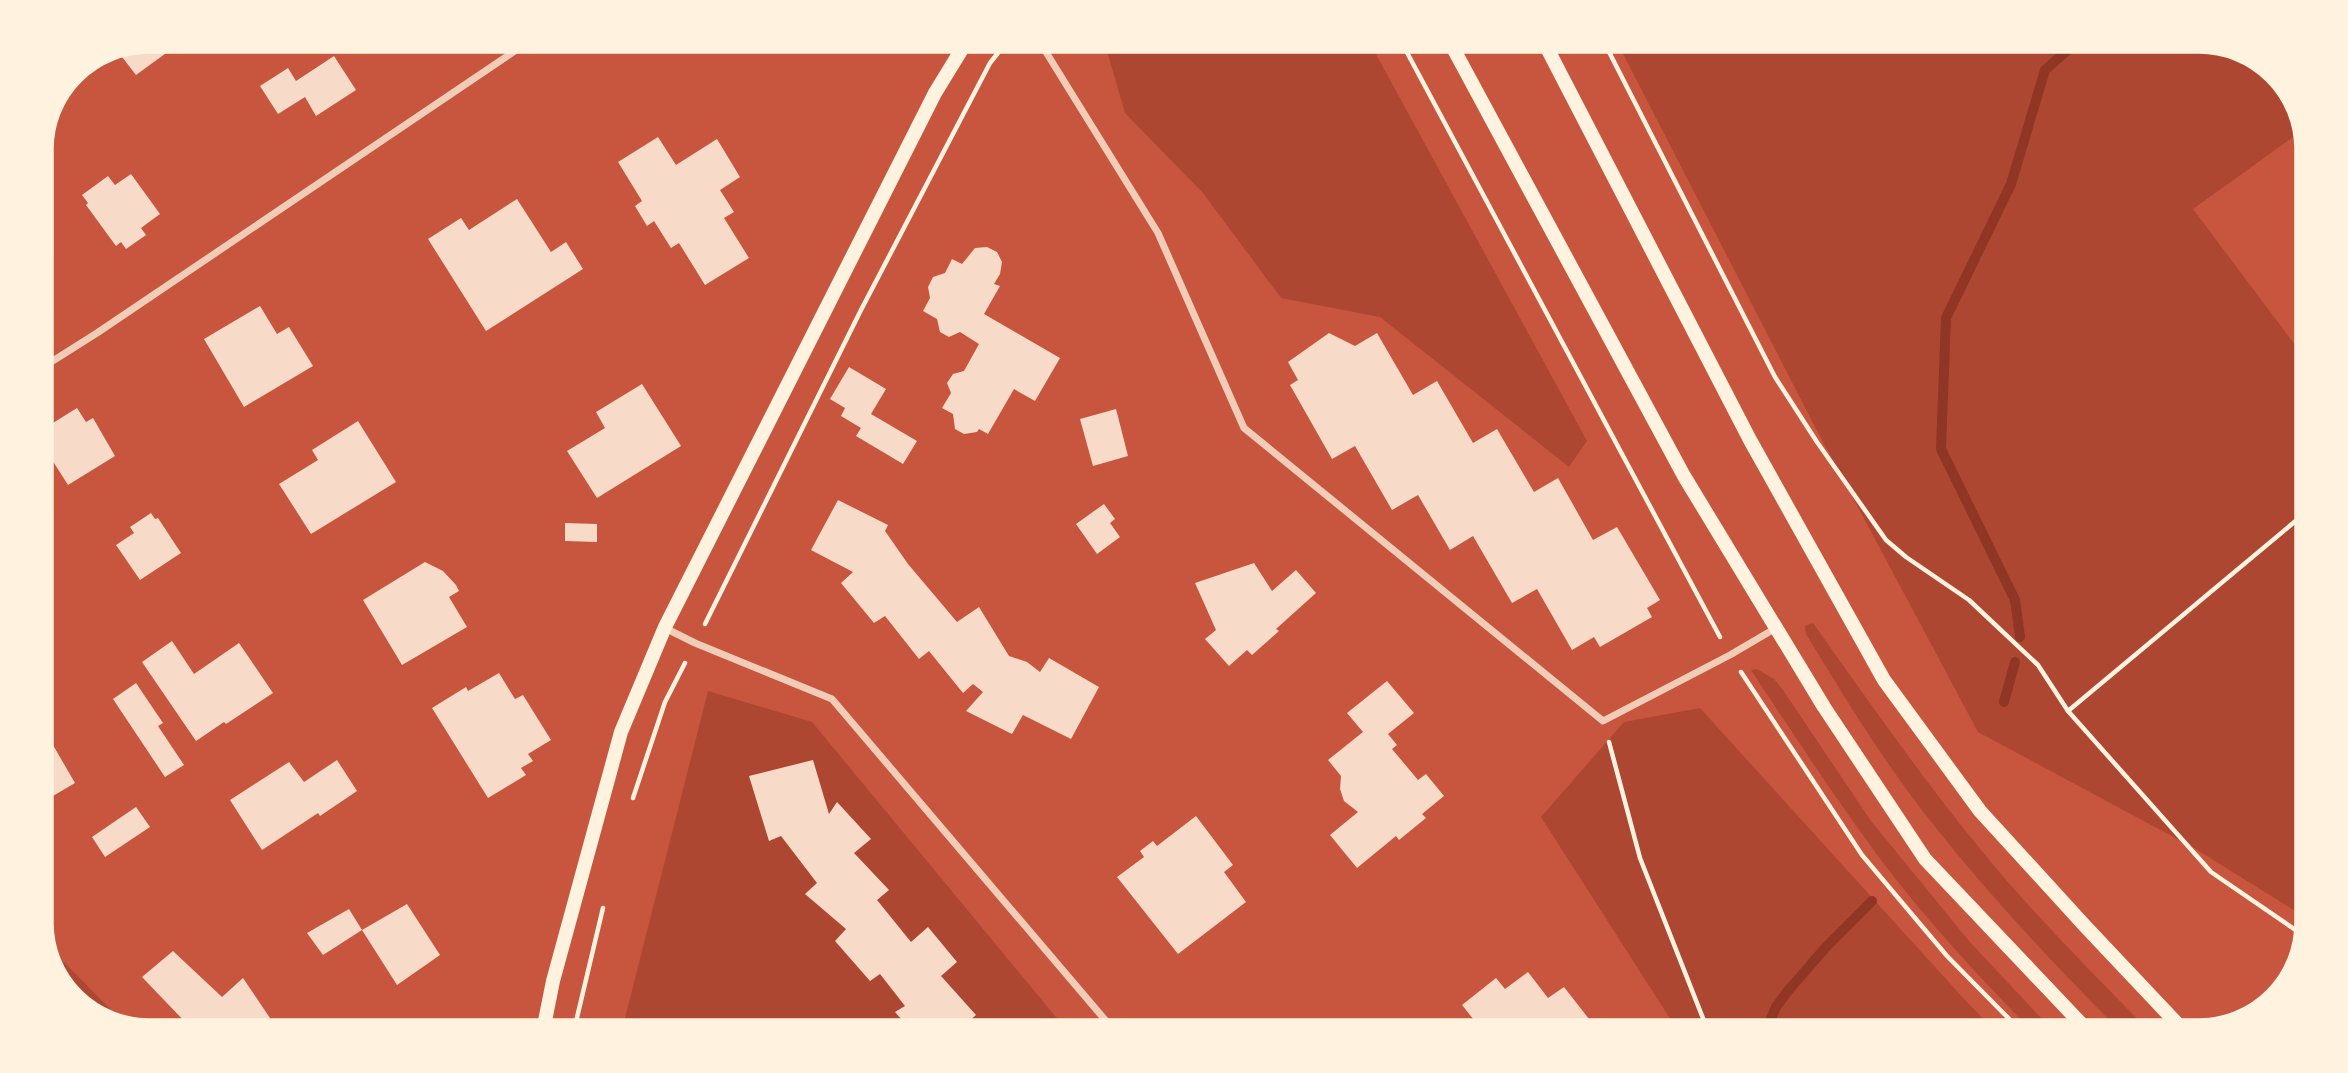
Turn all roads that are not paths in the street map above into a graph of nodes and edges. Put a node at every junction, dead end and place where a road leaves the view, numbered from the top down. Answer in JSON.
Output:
{"nodes":[{"id":1,"x":513,"y":52,"type":"edge"},
{"id":2,"x":960,"y":52,"type":"edge"},
{"id":3,"x":1046,"y":52,"type":"edge"},
{"id":4,"x":1455,"y":52,"type":"edge"},
{"id":5,"x":1549,"y":52,"type":"edge"},
{"id":6,"x":53,"y":361,"type":"edge"},
{"id":7,"x":664,"y":627,"type":"junction"},
{"id":8,"x":1776,"y":628,"type":"junction"},
{"id":9,"x":545,"y":1020,"type":"edge"},
{"id":10,"x":1105,"y":1020,"type":"edge"},
{"id":11,"x":2078,"y":1020,"type":"edge"},
{"id":12,"x":2174,"y":1020,"type":"edge"}],
"edges":[{"from":1,"to":6,"type":"street"},
{"from":2,"to":7,"type":"main road"},
{"from":3,"to":8,"type":"street"},
{"from":4,"to":8,"type":"main road"},
{"from":5,"to":12,"type":"main road"},
{"from":7,"to":9,"type":"main road"},
{"from":7,"to":10,"type":"street"},
{"from":8,"to":11,"type":"main road"}]}
